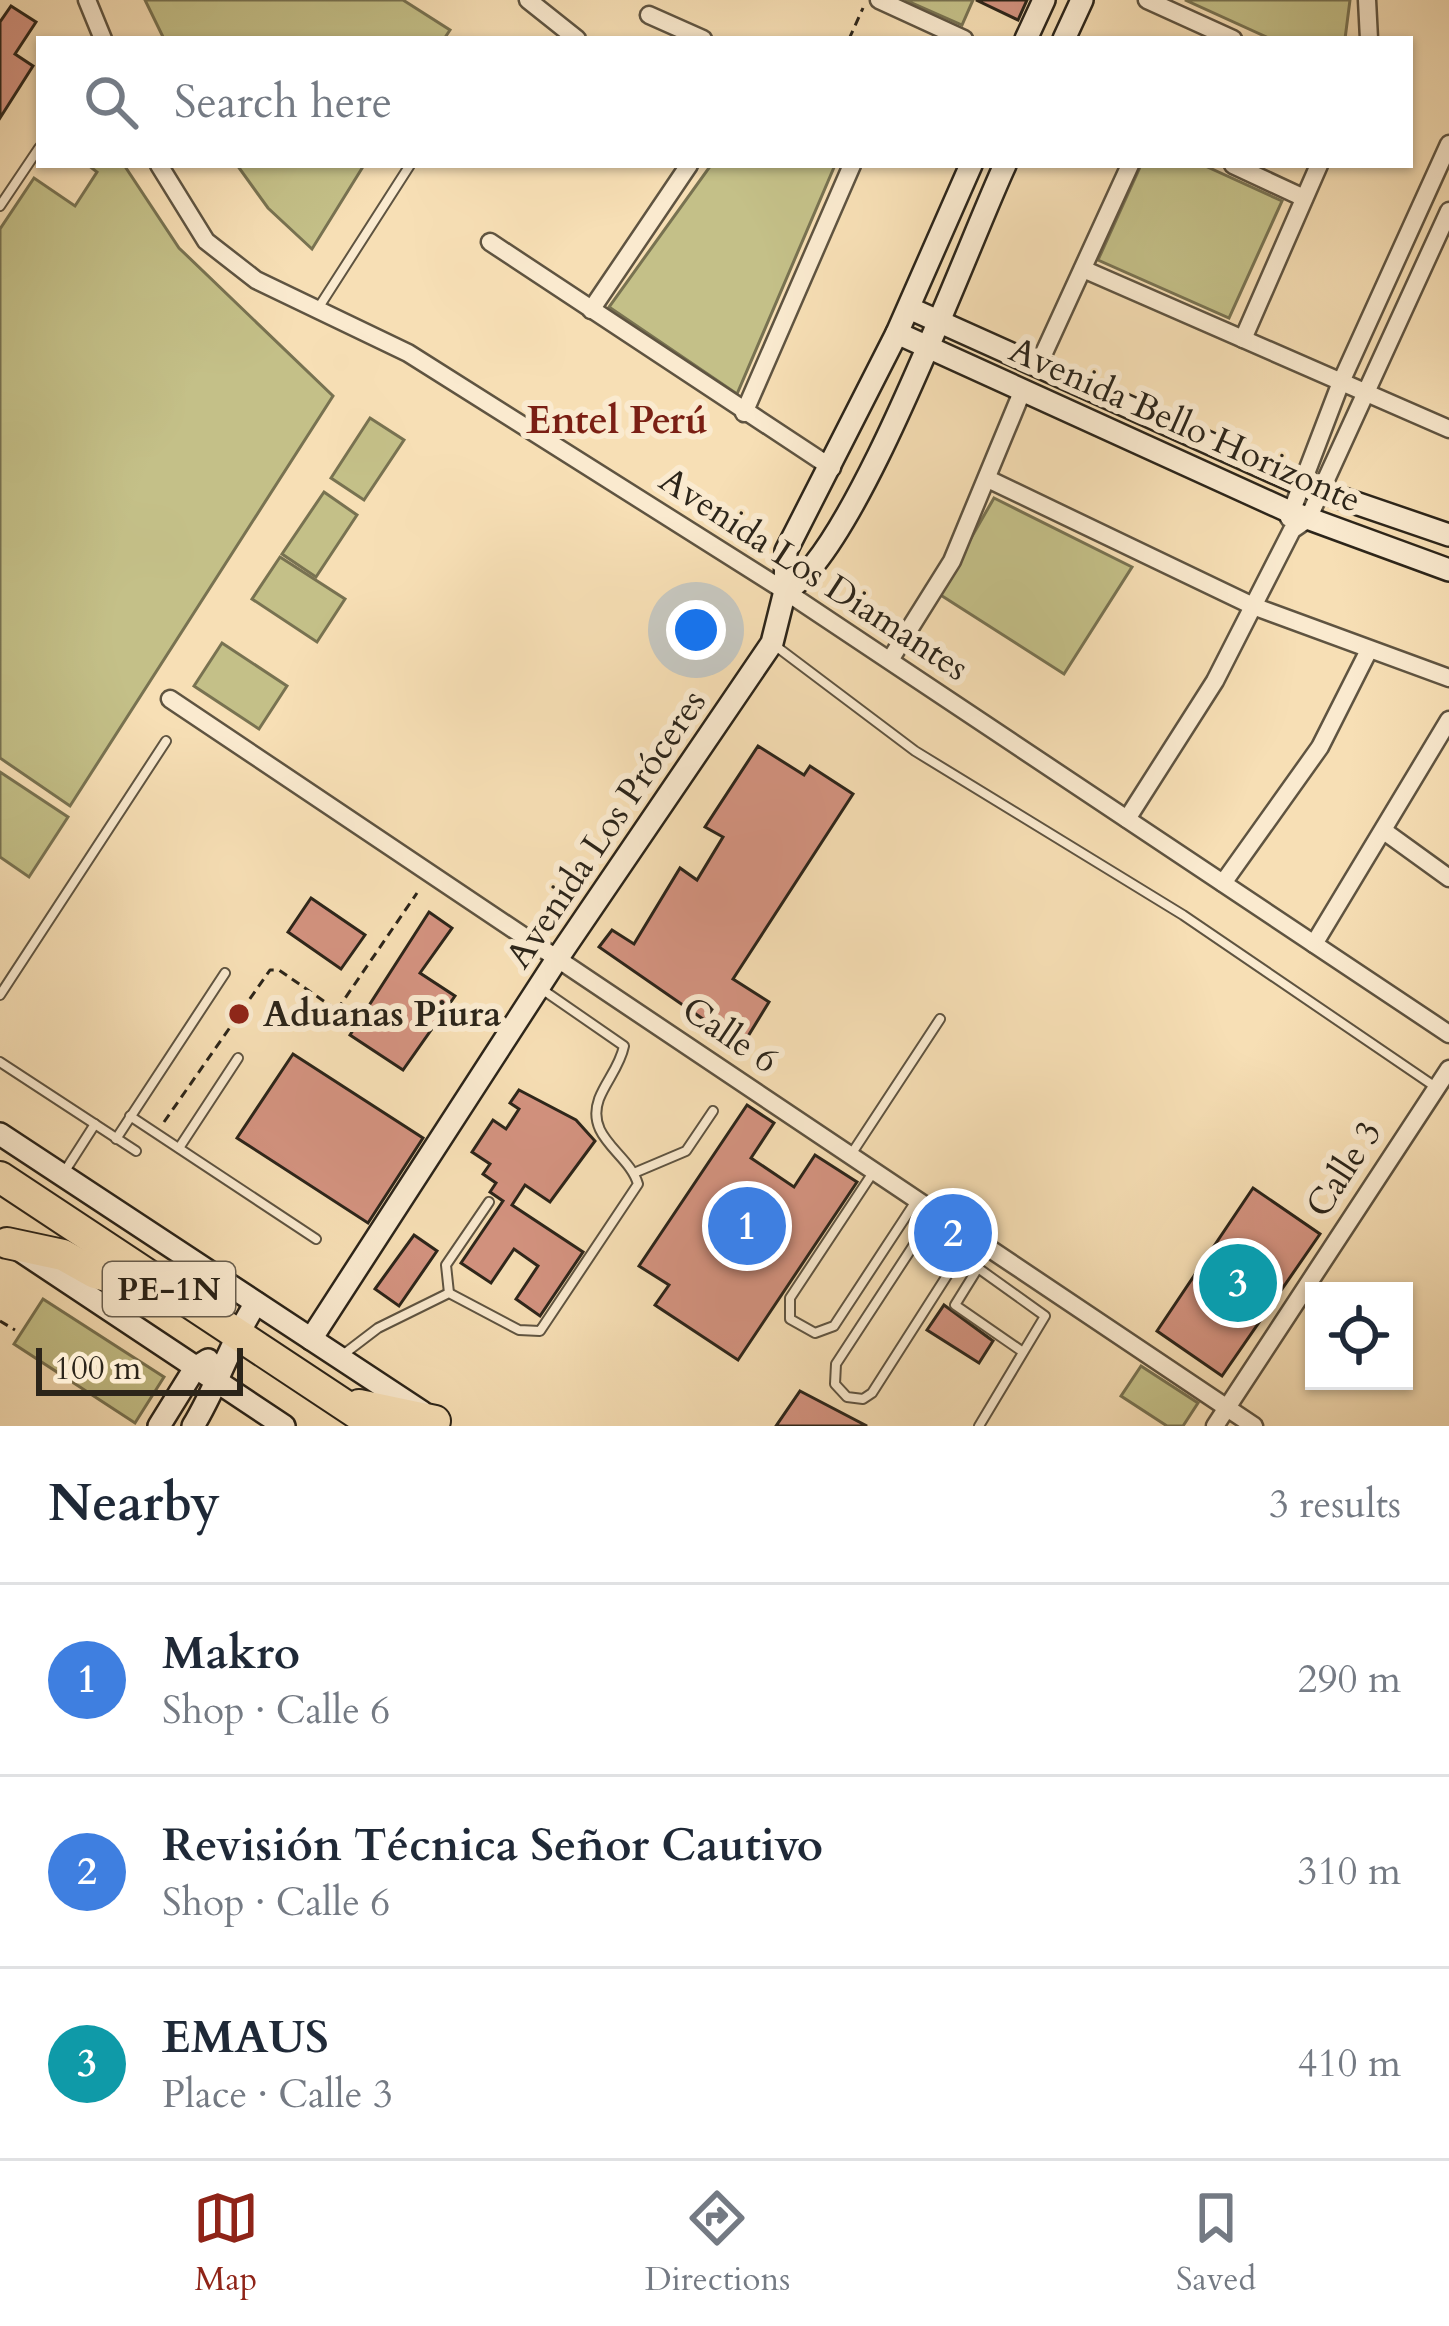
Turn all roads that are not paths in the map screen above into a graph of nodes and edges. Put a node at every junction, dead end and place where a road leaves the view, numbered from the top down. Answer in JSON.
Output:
{"nodes":[{"id":1,"x":86,"y":0,"type":"edge"},
{"id":2,"x":528,"y":0,"type":"edge"},
{"id":3,"x":879,"y":0,"type":"edge"},
{"id":4,"x":1044,"y":0,"type":"edge"},
{"id":5,"x":1082,"y":0,"type":"edge"},
{"id":6,"x":1147,"y":0,"type":"edge"},
{"id":7,"x":1367,"y":0,"type":"edge"},
{"id":8,"x":649,"y":15,"type":"dead end"},
{"id":9,"x":102,"y":36,"type":"edge"},
{"id":10,"x":573,"y":36,"type":"edge"},
{"id":11,"x":696,"y":36,"type":"edge"},
{"id":12,"x":957,"y":36,"type":"edge"},
{"id":13,"x":1027,"y":36,"type":"edge"},
{"id":14,"x":1065,"y":36,"type":"edge"},
{"id":15,"x":1226,"y":36,"type":"edge"},
{"id":16,"x":1369,"y":36,"type":"edge"},
{"id":17,"x":1449,"y":144,"type":"edge"},
{"id":18,"x":36,"y":152,"type":"edge"},
{"id":19,"x":161,"y":168,"type":"edge"},
{"id":20,"x":408,"y":168,"type":"edge"},
{"id":21,"x":687,"y":168,"type":"edge"},
{"id":22,"x":852,"y":168,"type":"edge"},
{"id":23,"x":970,"y":168,"type":"edge"},
{"id":24,"x":996,"y":168,"type":"edge"},
{"id":25,"x":1129,"y":168,"type":"edge"},
{"id":26,"x":1239,"y":168,"type":"edge"},
{"id":27,"x":1318,"y":168,"type":"edge"},
{"id":28,"x":1304,"y":198,"type":"junction"},
{"id":29,"x":0,"y":206,"type":"edge"},
{"id":30,"x":1449,"y":211,"type":"edge"},
{"id":31,"x":490,"y":242,"type":"dead end"},
{"id":32,"x":1083,"y":268,"type":"junction"},
{"id":33,"x":909,"y":308,"type":"junction"},
{"id":34,"x":317,"y":310,"type":"junction"},
{"id":35,"x":591,"y":310,"type":"junction"},
{"id":36,"x":936,"y":321,"type":"junction"},
{"id":37,"x":897,"y":332,"type":"junction"},
{"id":38,"x":1243,"y":338,"type":"junction"},
{"id":39,"x":925,"y":346,"type":"junction"},
{"id":40,"x":1038,"y":366,"type":"junction"},
{"id":41,"x":1341,"y":382,"type":"junction"},
{"id":42,"x":1022,"y":392,"type":"junction"},
{"id":43,"x":1366,"y":395,"type":"junction"},
{"id":44,"x":745,"y":413,"type":"junction"},
{"id":45,"x":1449,"y":429,"type":"edge"},
{"id":46,"x":832,"y":468,"type":"junction"},
{"id":47,"x":990,"y":480,"type":"junction"},
{"id":48,"x":1310,"y":488,"type":"junction"},
{"id":49,"x":1296,"y":520,"type":"junction"},
{"id":50,"x":1449,"y":535,"type":"edge"},
{"id":51,"x":1449,"y":570,"type":"edge"},
{"id":52,"x":785,"y":591,"type":"junction"},
{"id":53,"x":1253,"y":606,"type":"junction"},
{"id":54,"x":772,"y":643,"type":"junction"},
{"id":55,"x":1369,"y":650,"type":"junction"},
{"id":56,"x":890,"y":660,"type":"junction"},
{"id":57,"x":1449,"y":679,"type":"edge"},
{"id":58,"x":170,"y":699,"type":"dead end"},
{"id":59,"x":1449,"y":720,"type":"edge"},
{"id":60,"x":166,"y":741,"type":"dead end"},
{"id":61,"x":1127,"y":819,"type":"junction"},
{"id":62,"x":1384,"y":831,"type":"junction"},
{"id":63,"x":1449,"y":878,"type":"edge"},
{"id":64,"x":1223,"y":884,"type":"junction"},
{"id":65,"x":1314,"y":944,"type":"junction"},
{"id":66,"x":557,"y":959,"type":"junction"},
{"id":67,"x":225,"y":973,"type":"dead end"},
{"id":68,"x":539,"y":987,"type":"junction"},
{"id":69,"x":0,"y":995,"type":"edge"},
{"id":70,"x":940,"y":1019,"type":"dead end"},
{"id":71,"x":1449,"y":1034,"type":"edge"},
{"id":72,"x":238,"y":1058,"type":"dead end"},
{"id":73,"x":0,"y":1062,"type":"edge"},
{"id":74,"x":1449,"y":1069,"type":"edge"},
{"id":75,"x":1437,"y":1088,"type":"junction"},
{"id":76,"x":713,"y":1111,"type":"dead end"},
{"id":77,"x":130,"y":1116,"type":"junction"},
{"id":78,"x":94,"y":1124,"type":"junction"},
{"id":79,"x":0,"y":1134,"type":"edge"},
{"id":80,"x":116,"y":1138,"type":"junction"},
{"id":81,"x":178,"y":1148,"type":"junction"},
{"id":82,"x":136,"y":1151,"type":"dead end"},
{"id":83,"x":851,"y":1155,"type":"junction"},
{"id":84,"x":874,"y":1171,"type":"junction"},
{"id":85,"x":634,"y":1173,"type":"junction"},
{"id":86,"x":63,"y":1175,"type":"junction"},
{"id":87,"x":4,"y":1182,"type":"edge"},
{"id":88,"x":917,"y":1200,"type":"junction"},
{"id":89,"x":489,"y":1202,"type":"dead end"},
{"id":90,"x":935,"y":1212,"type":"junction"},
{"id":91,"x":972,"y":1236,"type":"junction"},
{"id":92,"x":316,"y":1239,"type":"dead end"},
{"id":93,"x":3,"y":1240,"type":"edge"},
{"id":94,"x":118,"y":1279,"type":"junction"},
{"id":95,"x":449,"y":1293,"type":"junction"},
{"id":96,"x":256,"y":1303,"type":"junction"},
{"id":97,"x":311,"y":1339,"type":"junction"},
{"id":98,"x":231,"y":1342,"type":"junction"},
{"id":99,"x":1023,"y":1352,"type":"junction"},
{"id":100,"x":338,"y":1358,"type":"junction"},
{"id":101,"x":195,"y":1368,"type":"junction"},
{"id":102,"x":219,"y":1383,"type":"junction"},
{"id":103,"x":321,"y":1390,"type":"junction"},
{"id":104,"x":1227,"y":1408,"type":"junction"},
{"id":105,"x":337,"y":1424,"type":"edge"},
{"id":106,"x":439,"y":1424,"type":"edge"},
{"id":107,"x":159,"y":1426,"type":"edge"},
{"id":108,"x":193,"y":1426,"type":"edge"},
{"id":109,"x":284,"y":1426,"type":"edge"},
{"id":110,"x":376,"y":1426,"type":"edge"},
{"id":111,"x":979,"y":1426,"type":"edge"},
{"id":112,"x":1215,"y":1426,"type":"edge"},
{"id":113,"x":1254,"y":1426,"type":"edge"}],
"edges":[{"from":1,"to":9,"type":"street"},
{"from":2,"to":10,"type":"street"},
{"from":3,"to":12,"type":"street"},
{"from":4,"to":13,"type":"street"},
{"from":5,"to":14,"type":"street"},
{"from":6,"to":15,"type":"street"},
{"from":7,"to":16,"type":"street"},
{"from":8,"to":11,"type":"street"},
{"from":17,"to":41,"type":"street"},
{"from":18,"to":29,"type":"lane"},
{"from":19,"to":34,"type":"street","name":"Avenida Los Diamantes"},
{"from":20,"to":34,"type":"lane"},
{"from":21,"to":35,"type":"street"},
{"from":22,"to":44,"type":"street"},
{"from":23,"to":33,"type":"street","name":"Avenida Los Próceres"},
{"from":24,"to":36,"type":"street"},
{"from":25,"to":32,"type":"street"},
{"from":26,"to":28,"type":"street"},
{"from":27,"to":28,"type":"street"},
{"from":28,"to":38,"type":"street"},
{"from":30,"to":43,"type":"street"},
{"from":31,"to":35,"type":"street"},
{"from":32,"to":38,"type":"street"},
{"from":32,"to":40,"type":"street"},
{"from":33,"to":36,"type":"street","name":"Avenida Bello Horizonte"},
{"from":33,"to":37,"type":"street","name":"Avenida Los Próceres"},
{"from":34,"to":52,"type":"street","name":"Avenida Los Diamantes"},
{"from":35,"to":44,"type":"street"},
{"from":36,"to":39,"type":"street"},
{"from":36,"to":40,"type":"street","name":"Avenida Bello Horizonte"},
{"from":37,"to":39,"type":"street","name":"Avenida Bello Horizonte"},
{"from":37,"to":46,"type":"street","name":"Avenida Los Próceres"},
{"from":38,"to":41,"type":"street"},
{"from":39,"to":42,"type":"street","name":"Avenida Bello Horizonte"},
{"from":39,"to":52,"type":"street"},
{"from":40,"to":48,"type":"street","name":"Avenida Bello Horizonte"},
{"from":41,"to":43,"type":"street"},
{"from":41,"to":48,"type":"street"},
{"from":42,"to":47,"type":"street"},
{"from":42,"to":49,"type":"street","name":"Avenida Bello Horizonte"},
{"from":43,"to":45,"type":"street"},
{"from":43,"to":48,"type":"street"},
{"from":44,"to":46,"type":"street"},
{"from":46,"to":52,"type":"street","name":"Avenida Los Próceres"},
{"from":47,"to":53,"type":"street"},
{"from":47,"to":56,"type":"street"},
{"from":48,"to":49,"type":"street"},
{"from":48,"to":50,"type":"street","name":"Avenida Bello Horizonte"},
{"from":49,"to":51,"type":"street","name":"Avenida Bello Horizonte"},
{"from":49,"to":53,"type":"street"},
{"from":52,"to":54,"type":"street","name":"Avenida Los Próceres"},
{"from":52,"to":56,"type":"street","name":"Avenida Los Diamantes"},
{"from":53,"to":55,"type":"street"},
{"from":53,"to":61,"type":"street"},
{"from":54,"to":66,"type":"street","name":"Avenida Los Próceres"},
{"from":54,"to":75,"type":"lane"},
{"from":55,"to":57,"type":"street"},
{"from":55,"to":64,"type":"street"},
{"from":56,"to":61,"type":"street","name":"Avenida Los Diamantes"},
{"from":58,"to":66,"type":"street","name":"Calle 6"},
{"from":59,"to":62,"type":"street"},
{"from":60,"to":69,"type":"lane"},
{"from":61,"to":64,"type":"street","name":"Avenida Los Diamantes"},
{"from":62,"to":63,"type":"street"},
{"from":62,"to":65,"type":"street"},
{"from":64,"to":65,"type":"street","name":"Avenida Los Diamantes"},
{"from":65,"to":71,"type":"street","name":"Avenida Los Diamantes"},
{"from":66,"to":68,"type":"street","name":"Avenida Los Próceres"},
{"from":66,"to":83,"type":"street","name":"Calle 6"},
{"from":67,"to":77,"type":"lane"},
{"from":68,"to":85,"type":"lane"},
{"from":68,"to":97,"type":"street","name":"Avenida Los Próceres"},
{"from":70,"to":83,"type":"lane"},
{"from":72,"to":81,"type":"lane"},
{"from":73,"to":78,"type":"lane"},
{"from":74,"to":75,"type":"street","name":"Calle 3"},
{"from":75,"to":104,"type":"street","name":"Calle 3"},
{"from":76,"to":85,"type":"lane"},
{"from":77,"to":80,"type":"lane"},
{"from":77,"to":81,"type":"lane"},
{"from":78,"to":80,"type":"lane"},
{"from":78,"to":86,"type":"lane"},
{"from":79,"to":86,"type":"street"},
{"from":80,"to":82,"type":"lane"},
{"from":81,"to":92,"type":"lane"},
{"from":83,"to":84,"type":"street","name":"Calle 6"},
{"from":84,"to":88,"type":"street","name":"Calle 6"},
{"from":84,"to":88,"type":"lane"},
{"from":85,"to":95,"type":"lane"},
{"from":86,"to":96,"type":"street"},
{"from":87,"to":94,"type":"highway","number":"PE-1N"},
{"from":87,"to":98,"type":"highway","number":"PE-1N"},
{"from":88,"to":90,"type":"street","name":"Calle 6"},
{"from":89,"to":95,"type":"lane"},
{"from":90,"to":91,"type":"street","name":"Calle 6"},
{"from":90,"to":91,"type":"lane"},
{"from":91,"to":104,"type":"street","name":"Calle 6"},
{"from":93,"to":94,"type":"highway"},
{"from":93,"to":101,"type":"street"},
{"from":94,"to":98,"type":"highway","number":"PE-1N"},
{"from":95,"to":100,"type":"lane"},
{"from":96,"to":97,"type":"street"},
{"from":96,"to":98,"type":"street"},
{"from":97,"to":100,"type":"street"},
{"from":98,"to":101,"type":"street"},
{"from":98,"to":102,"type":"street"},
{"from":98,"to":103,"type":"highway","number":"PE-1N"},
{"from":98,"to":105,"type":"highway","number":"PE-1N"},
{"from":99,"to":99,"type":"lane"},
{"from":99,"to":111,"type":"lane"},
{"from":100,"to":106,"type":"street"},
{"from":101,"to":102,"type":"street"},
{"from":101,"to":107,"type":"street"},
{"from":102,"to":108,"type":"street"},
{"from":102,"to":109,"type":"street"},
{"from":103,"to":106,"type":"highway"},
{"from":103,"to":110,"type":"highway","number":"PE-1N"},
{"from":104,"to":112,"type":"street","name":"Calle 3"},
{"from":104,"to":113,"type":"street","name":"Calle 6"}]}
